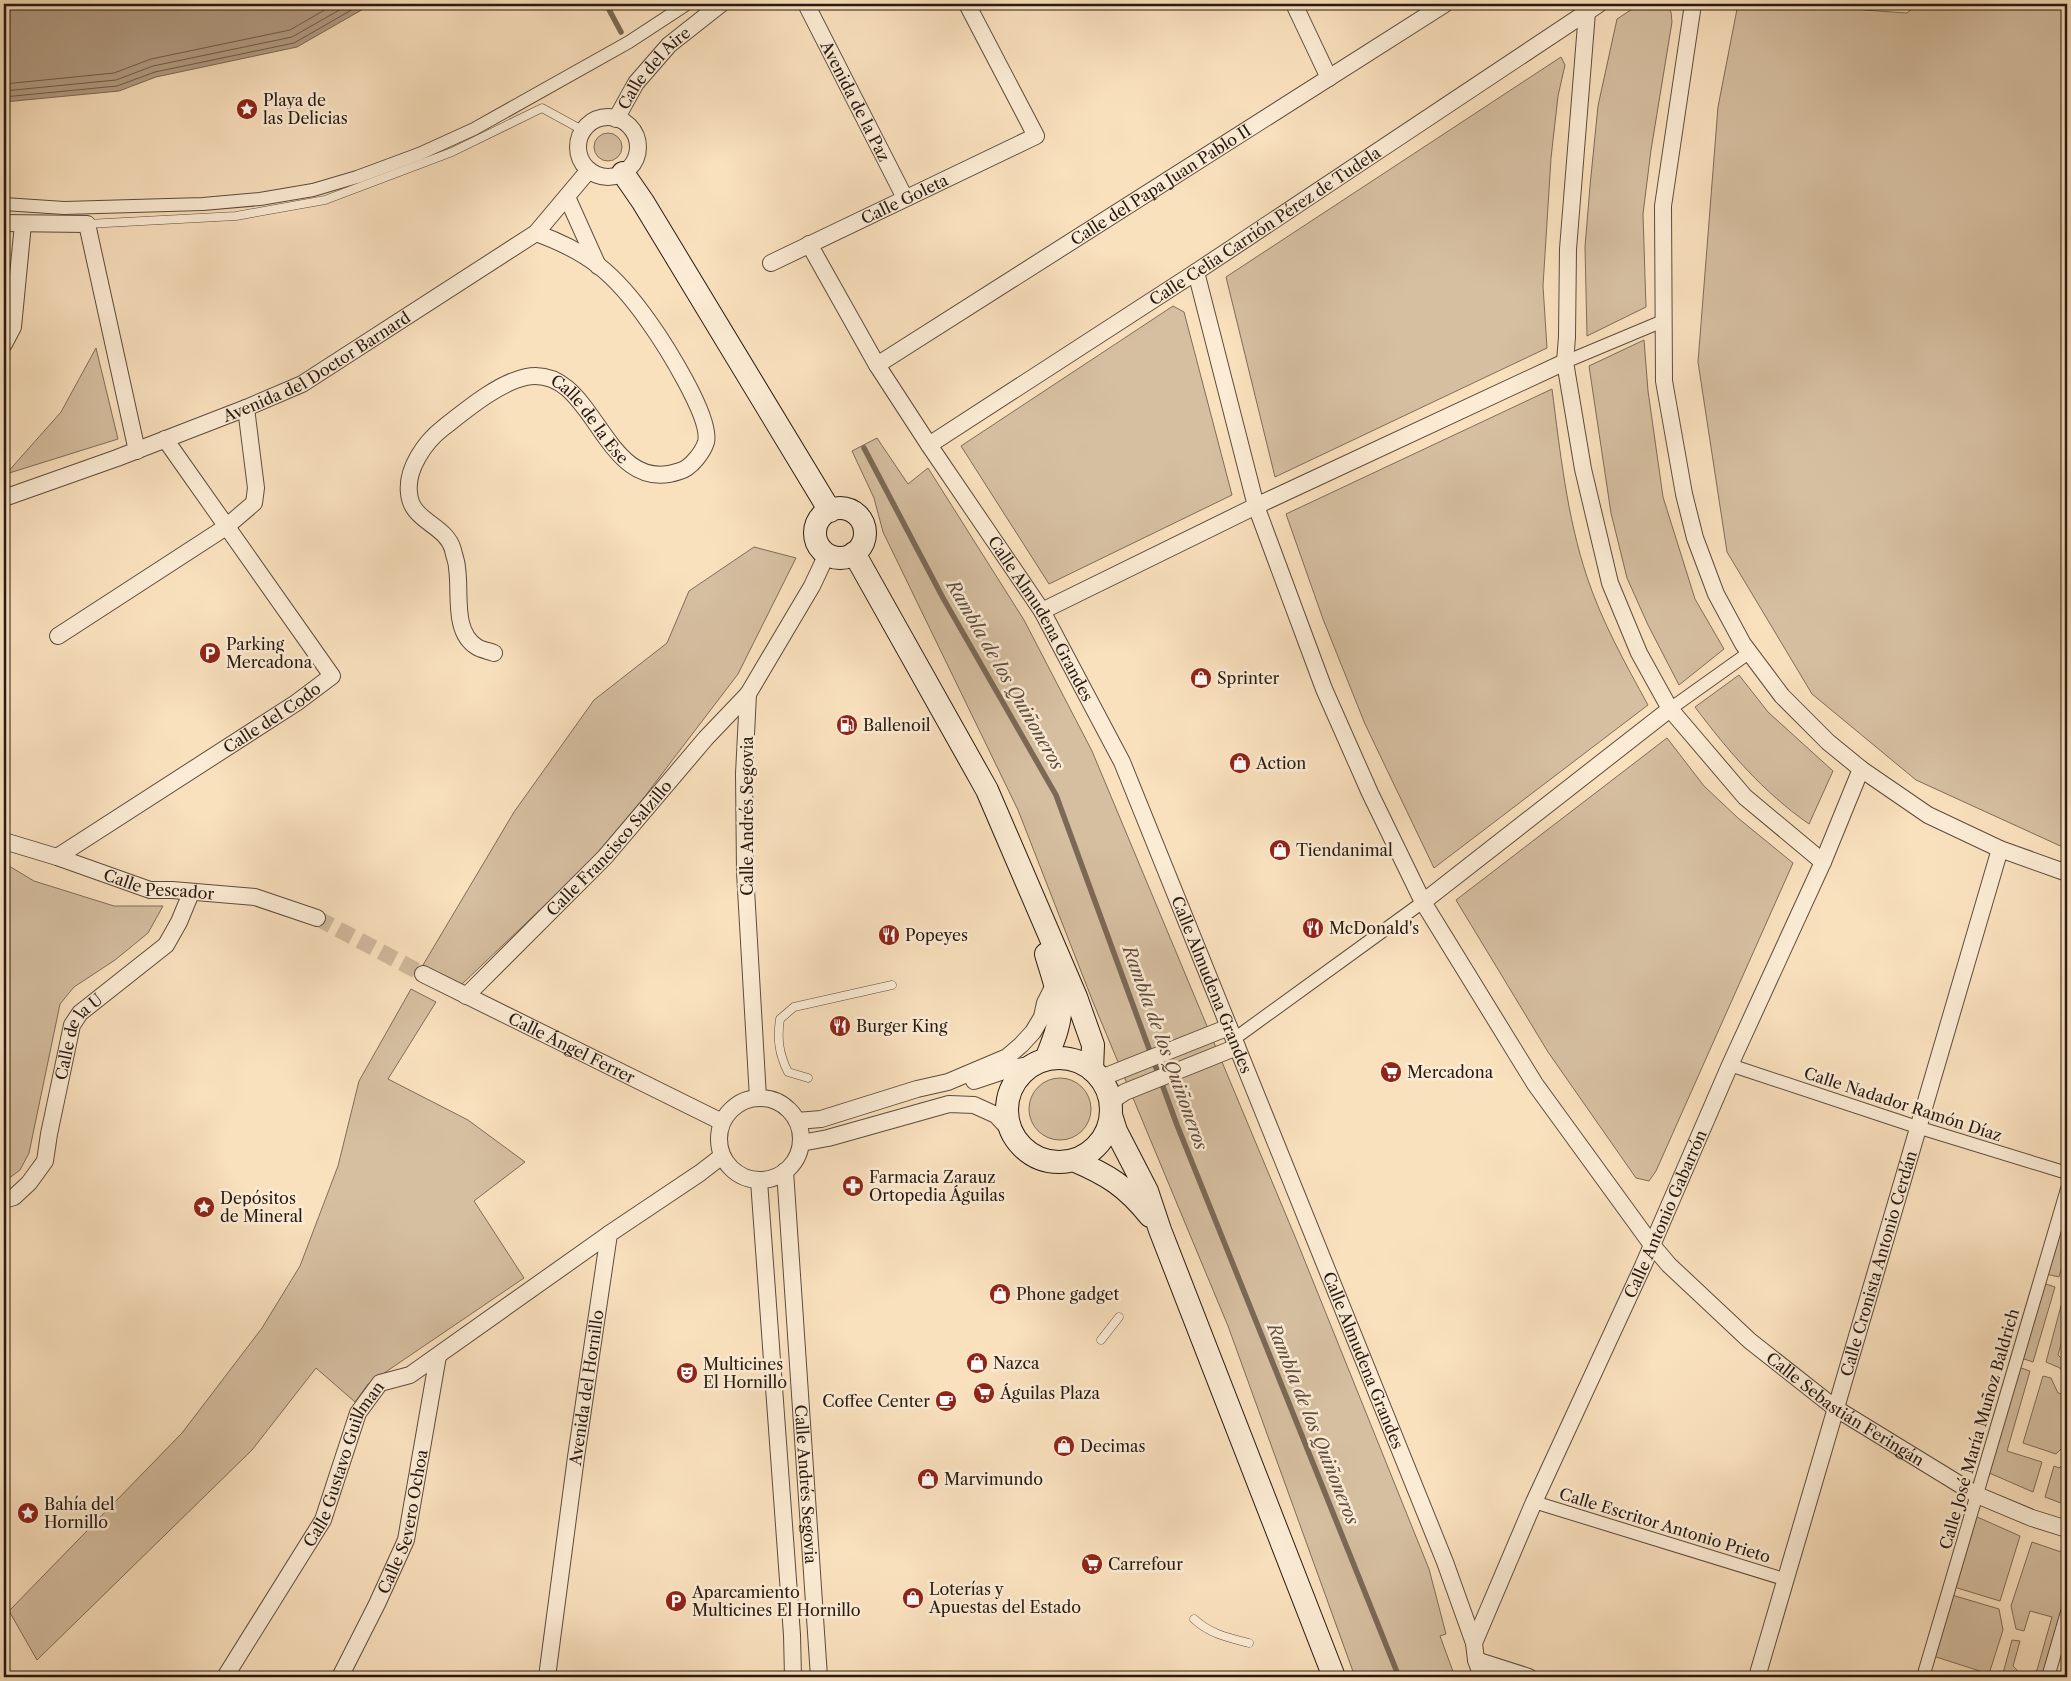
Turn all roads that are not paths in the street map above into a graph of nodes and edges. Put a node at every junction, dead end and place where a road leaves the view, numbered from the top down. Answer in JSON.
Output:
{"nodes":[{"id":1,"x":687,"y":4,"type":"edge"},
{"id":2,"x":721,"y":4,"type":"edge"},
{"id":3,"x":806,"y":4,"type":"edge"},
{"id":4,"x":967,"y":4,"type":"edge"},
{"id":5,"x":1294,"y":4,"type":"edge"},
{"id":6,"x":1445,"y":4,"type":"edge"},
{"id":7,"x":1693,"y":4,"type":"edge"},
{"id":8,"x":1593,"y":8,"type":"edge"},
{"id":9,"x":1329,"y":78,"type":"junction"},
{"id":10,"x":616,"y":119,"type":"junction"},
{"id":11,"x":584,"y":131,"type":"junction"},
{"id":12,"x":588,"y":170,"type":"junction"},
{"id":13,"x":623,"y":173,"type":"junction"},
{"id":14,"x":567,"y":197,"type":"junction"},
{"id":15,"x":906,"y":198,"type":"junction"},
{"id":16,"x":4,"y":204,"type":"edge"},
{"id":17,"x":4,"y":223,"type":"edge"},
{"id":18,"x":23,"y":224,"type":"junction"},
{"id":19,"x":87,"y":224,"type":"junction"},
{"id":20,"x":536,"y":233,"type":"junction"},
{"id":21,"x":809,"y":244,"type":"junction"},
{"id":22,"x":771,"y":263,"type":"dead end"},
{"id":23,"x":598,"y":266,"type":"junction"},
{"id":24,"x":1196,"y":272,"type":"junction"},
{"id":25,"x":9,"y":310,"type":"edge"},
{"id":26,"x":1663,"y":321,"type":"junction"},
{"id":27,"x":4,"y":344,"type":"edge"},
{"id":28,"x":1565,"y":362,"type":"junction"},
{"id":29,"x":877,"y":365,"type":"junction"},
{"id":30,"x":246,"y":408,"type":"junction"},
{"id":31,"x":166,"y":439,"type":"junction"},
{"id":32,"x":929,"y":445,"type":"junction"},
{"id":33,"x":138,"y":450,"type":"junction"},
{"id":34,"x":4,"y":498,"type":"edge"},
{"id":35,"x":1256,"y":506,"type":"junction"},
{"id":36,"x":830,"y":511,"type":"junction"},
{"id":37,"x":226,"y":527,"type":"junction"},
{"id":38,"x":827,"y":554,"type":"junction"},
{"id":39,"x":854,"y":554,"type":"junction"},
{"id":40,"x":1042,"y":611,"type":"junction"},
{"id":41,"x":58,"y":636,"type":"dead end"},
{"id":42,"x":494,"y":652,"type":"dead end"},
{"id":43,"x":1750,"y":652,"type":"junction"},
{"id":44,"x":748,"y":694,"type":"junction"},
{"id":45,"x":1670,"y":709,"type":"junction"},
{"id":46,"x":1861,"y":769,"type":"junction"},
{"id":47,"x":4,"y":841,"type":"edge"},
{"id":48,"x":2000,"y":849,"type":"junction"},
{"id":49,"x":57,"y":857,"type":"junction"},
{"id":50,"x":1823,"y":862,"type":"junction"},
{"id":51,"x":2067,"y":873,"type":"edge"},
{"id":52,"x":1029,"y":890,"type":"junction"},
{"id":53,"x":191,"y":893,"type":"junction"},
{"id":54,"x":1423,"y":902,"type":"junction"},
{"id":55,"x":317,"y":918,"type":"tunnel mouth"},
{"id":56,"x":423,"y":974,"type":"tunnel mouth"},
{"id":57,"x":892,"y":985,"type":"dead end"},
{"id":58,"x":1054,"y":985,"type":"junction"},
{"id":59,"x":466,"y":996,"type":"junction"},
{"id":60,"x":1233,"y":1038,"type":"junction"},
{"id":61,"x":1039,"y":1062,"type":"junction"},
{"id":62,"x":1730,"y":1065,"type":"junction"},
{"id":63,"x":1097,"y":1074,"type":"junction"},
{"id":64,"x":808,"y":1078,"type":"dead end"},
{"id":65,"x":948,"y":1082,"type":"junction"},
{"id":66,"x":758,"y":1098,"type":"junction"},
{"id":67,"x":1111,"y":1108,"type":"junction"},
{"id":68,"x":797,"y":1121,"type":"junction"},
{"id":69,"x":722,"y":1122,"type":"junction"},
{"id":70,"x":1918,"y":1127,"type":"junction"},
{"id":71,"x":1012,"y":1132,"type":"junction"},
{"id":72,"x":801,"y":1142,"type":"junction"},
{"id":73,"x":722,"y":1156,"type":"junction"},
{"id":74,"x":1074,"y":1160,"type":"junction"},
{"id":75,"x":785,"y":1171,"type":"junction"},
{"id":76,"x":2067,"y":1173,"type":"edge"},
{"id":77,"x":759,"y":1181,"type":"junction"},
{"id":78,"x":2067,"y":1189,"type":"edge"},
{"id":79,"x":4,"y":1200,"type":"edge"},
{"id":80,"x":1160,"y":1230,"type":"junction"},
{"id":81,"x":609,"y":1234,"type":"junction"},
{"id":82,"x":1652,"y":1244,"type":"junction"},
{"id":83,"x":1119,"y":1317,"type":"dead end"},
{"id":84,"x":1101,"y":1340,"type":"dead end"},
{"id":85,"x":438,"y":1356,"type":"junction"},
{"id":86,"x":1835,"y":1408,"type":"junction"},
{"id":87,"x":1977,"y":1495,"type":"junction"},
{"id":88,"x":1534,"y":1502,"type":"junction"},
{"id":89,"x":2067,"y":1529,"type":"edge"},
{"id":90,"x":1787,"y":1580,"type":"junction"},
{"id":91,"x":2067,"y":1612,"type":"edge"},
{"id":92,"x":1194,"y":1619,"type":"dead end"},
{"id":93,"x":1249,"y":1643,"type":"dead end"},
{"id":94,"x":1474,"y":1643,"type":"junction"},
{"id":95,"x":1476,"y":1660,"type":"junction"},
{"id":96,"x":224,"y":1677,"type":"edge"},
{"id":97,"x":340,"y":1677,"type":"edge"},
{"id":98,"x":547,"y":1677,"type":"edge"},
{"id":99,"x":793,"y":1677,"type":"edge"},
{"id":100,"x":819,"y":1677,"type":"edge"},
{"id":101,"x":1334,"y":1677,"type":"edge"},
{"id":102,"x":1482,"y":1677,"type":"edge"},
{"id":103,"x":1529,"y":1677,"type":"edge"},
{"id":104,"x":1757,"y":1677,"type":"edge"},
{"id":105,"x":1922,"y":1677,"type":"edge"},
{"id":106,"x":2048,"y":1677,"type":"edge"}],
"edges":[{"from":1,"to":16,"type":"street"},
{"from":2,"to":10,"type":"street","name":"Calle del Aire"},
{"from":3,"to":15,"type":"street","name":"Avenida de la Paz"},
{"from":4,"to":15,"type":"street","name":"Calle Goleta"},
{"from":5,"to":9,"type":"street"},
{"from":6,"to":9,"type":"street","name":"Calle del Papa Juan Pablo II"},
{"from":7,"to":26,"type":"street"},
{"from":8,"to":24,"type":"street","name":"Calle Celia Carrión Pérez de Tudela"},
{"from":8,"to":28,"type":"street"},
{"from":9,"to":29,"type":"street","name":"Calle del Papa Juan Pablo II"},
{"from":10,"to":11,"type":"street"},
{"from":10,"to":13,"type":"street"},
{"from":11,"to":12,"type":"street"},
{"from":11,"to":19,"type":"lane"},
{"from":12,"to":13,"type":"street"},
{"from":12,"to":14,"type":"street","name":"Avenida del Doctor Barnard"},
{"from":13,"to":36,"type":"main road"},
{"from":14,"to":20,"type":"street","name":"Avenida del Doctor Barnard"},
{"from":14,"to":23,"type":"street","name":"Calle de la Ese"},
{"from":15,"to":21,"type":"street","name":"Calle Goleta"},
{"from":17,"to":18,"type":"street"},
{"from":18,"to":19,"type":"street"},
{"from":18,"to":25,"type":"street"},
{"from":19,"to":33,"type":"street"},
{"from":20,"to":23,"type":"street","name":"Calle de la Ese"},
{"from":20,"to":30,"type":"street","name":"Avenida del Doctor Barnard"},
{"from":21,"to":22,"type":"street","name":"Calle Goleta"},
{"from":21,"to":29,"type":"street","name":"Calle Almudena Grandes"},
{"from":23,"to":42,"type":"street","name":"Calle de la Ese"},
{"from":24,"to":32,"type":"street","name":"Calle Celia Carrión Pérez de Tudela"},
{"from":24,"to":35,"type":"street","name":"Calle Sebastián Feringán"},
{"from":25,"to":27,"type":"street"},
{"from":26,"to":28,"type":"street"},
{"from":26,"to":43,"type":"street"},
{"from":28,"to":35,"type":"street"},
{"from":28,"to":45,"type":"street"},
{"from":29,"to":32,"type":"street","name":"Calle Almudena Grandes"},
{"from":30,"to":31,"type":"street","name":"Avenida del Doctor Barnard"},
{"from":30,"to":37,"type":"street"},
{"from":31,"to":33,"type":"street","name":"Avenida del Doctor Barnard"},
{"from":31,"to":37,"type":"street","name":"Calle del Codo"},
{"from":32,"to":40,"type":"street","name":"Calle Almudena Grandes"},
{"from":33,"to":34,"type":"street","name":"Avenida del Doctor Barnard"},
{"from":35,"to":40,"type":"street"},
{"from":35,"to":54,"type":"street","name":"Calle Sebastián Feringán"},
{"from":36,"to":38,"type":"main road"},
{"from":36,"to":39,"type":"main road"},
{"from":37,"to":41,"type":"street"},
{"from":37,"to":49,"type":"street","name":"Calle del Codo"},
{"from":38,"to":39,"type":"main road"},
{"from":38,"to":44,"type":"street","name":"Calle Andrés Segovia"},
{"from":39,"to":52,"type":"main road"},
{"from":40,"to":60,"type":"street","name":"Calle Almudena Grandes"},
{"from":43,"to":45,"type":"street"},
{"from":43,"to":46,"type":"street"},
{"from":44,"to":59,"type":"street","name":"Calle Francisco Salzillo"},
{"from":44,"to":66,"type":"street","name":"Calle Andrés Segovia"},
{"from":45,"to":50,"type":"street"},
{"from":45,"to":54,"type":"street"},
{"from":46,"to":48,"type":"street"},
{"from":46,"to":50,"type":"street","name":"Calle Antonio Gabarrón"},
{"from":47,"to":49,"type":"street","name":"Calle Pescador"},
{"from":48,"to":51,"type":"street"},
{"from":48,"to":70,"type":"street","name":"Calle Cronista Antonio Cerdán"},
{"from":49,"to":53,"type":"street","name":"Calle Pescador"},
{"from":50,"to":62,"type":"street","name":"Calle Antonio Gabarrón"},
{"from":52,"to":58,"type":"main road"},
{"from":52,"to":63,"type":"main road"},
{"from":53,"to":55,"type":"street","name":"Calle Pescador"},
{"from":53,"to":79,"type":"street","name":"Calle de la U"},
{"from":54,"to":60,"type":"street"},
{"from":54,"to":82,"type":"street","name":"Calle Sebastián Feringán"},
{"from":56,"to":59,"type":"street","name":"Calle Ángel Ferrer"},
{"from":57,"to":64,"type":"lane"},
{"from":58,"to":61,"type":"main road"},
{"from":58,"to":65,"type":"street"},
{"from":59,"to":69,"type":"street","name":"Calle Ángel Ferrer"},
{"from":60,"to":63,"type":"street"},
{"from":60,"to":67,"type":"street"},
{"from":60,"to":94,"type":"street","name":"Calle Almudena Grandes"},
{"from":61,"to":63,"type":"main road"},
{"from":61,"to":65,"type":"street"},
{"from":61,"to":71,"type":"main road"},
{"from":62,"to":70,"type":"street","name":"Calle Nadador Ramón Díaz"},
{"from":62,"to":82,"type":"street","name":"Calle Antonio Gabarrón"},
{"from":63,"to":67,"type":"main road"},
{"from":65,"to":68,"type":"street"},
{"from":66,"to":68,"type":"street"},
{"from":66,"to":69,"type":"street"},
{"from":67,"to":74,"type":"main road"},
{"from":67,"to":80,"type":"main road"},
{"from":68,"to":72,"type":"street"},
{"from":69,"to":73,"type":"street"},
{"from":70,"to":76,"type":"street","name":"Calle Nadador Ramón Díaz"},
{"from":70,"to":86,"type":"street","name":"Calle Cronista Antonio Cerdán"},
{"from":71,"to":72,"type":"street"},
{"from":71,"to":74,"type":"main road"},
{"from":72,"to":75,"type":"street"},
{"from":73,"to":77,"type":"street"},
{"from":73,"to":81,"type":"street"},
{"from":74,"to":80,"type":"main road"},
{"from":75,"to":77,"type":"street"},
{"from":75,"to":100,"type":"street","name":"Calle Andrés Segovia"},
{"from":77,"to":99,"type":"street","name":"Calle Andrés Segovia"},
{"from":78,"to":87,"type":"street","name":"Calle José María Muñoz Baldrich"},
{"from":80,"to":101,"type":"main road"},
{"from":81,"to":85,"type":"street","name":"Calle Gustavo Guillman"},
{"from":81,"to":98,"type":"street","name":"Avenida del Hornillo"},
{"from":82,"to":86,"type":"street","name":"Calle Sebastián Feringán"},
{"from":82,"to":88,"type":"street","name":"Calle Antonio Gabarrón"},
{"from":83,"to":84,"type":"lane"},
{"from":85,"to":96,"type":"street","name":"Calle Gustavo Guillman"},
{"from":85,"to":97,"type":"street","name":"Calle Severo Ochoa"},
{"from":86,"to":87,"type":"street","name":"Calle Sebastián Feringán"},
{"from":86,"to":90,"type":"street","name":"Calle Cronista Antonio Cerdán"},
{"from":87,"to":89,"type":"street","name":"Calle Sebastián Feringán"},
{"from":87,"to":105,"type":"street","name":"Calle José María Muñoz Baldrich"},
{"from":88,"to":90,"type":"street","name":"Calle Escritor Antonio Prieto"},
{"from":88,"to":94,"type":"street","name":"Calle Antonio Gabarrón"},
{"from":90,"to":104,"type":"street","name":"Calle Cronista Antonio Cerdán"},
{"from":91,"to":106,"type":"street"},
{"from":92,"to":93,"type":"lane"},
{"from":94,"to":95,"type":"street","name":"Calle Antonio Gabarrón"},
{"from":95,"to":102,"type":"street","name":"Calle Antonio Gabarrón"},
{"from":95,"to":103,"type":"street"}]}
